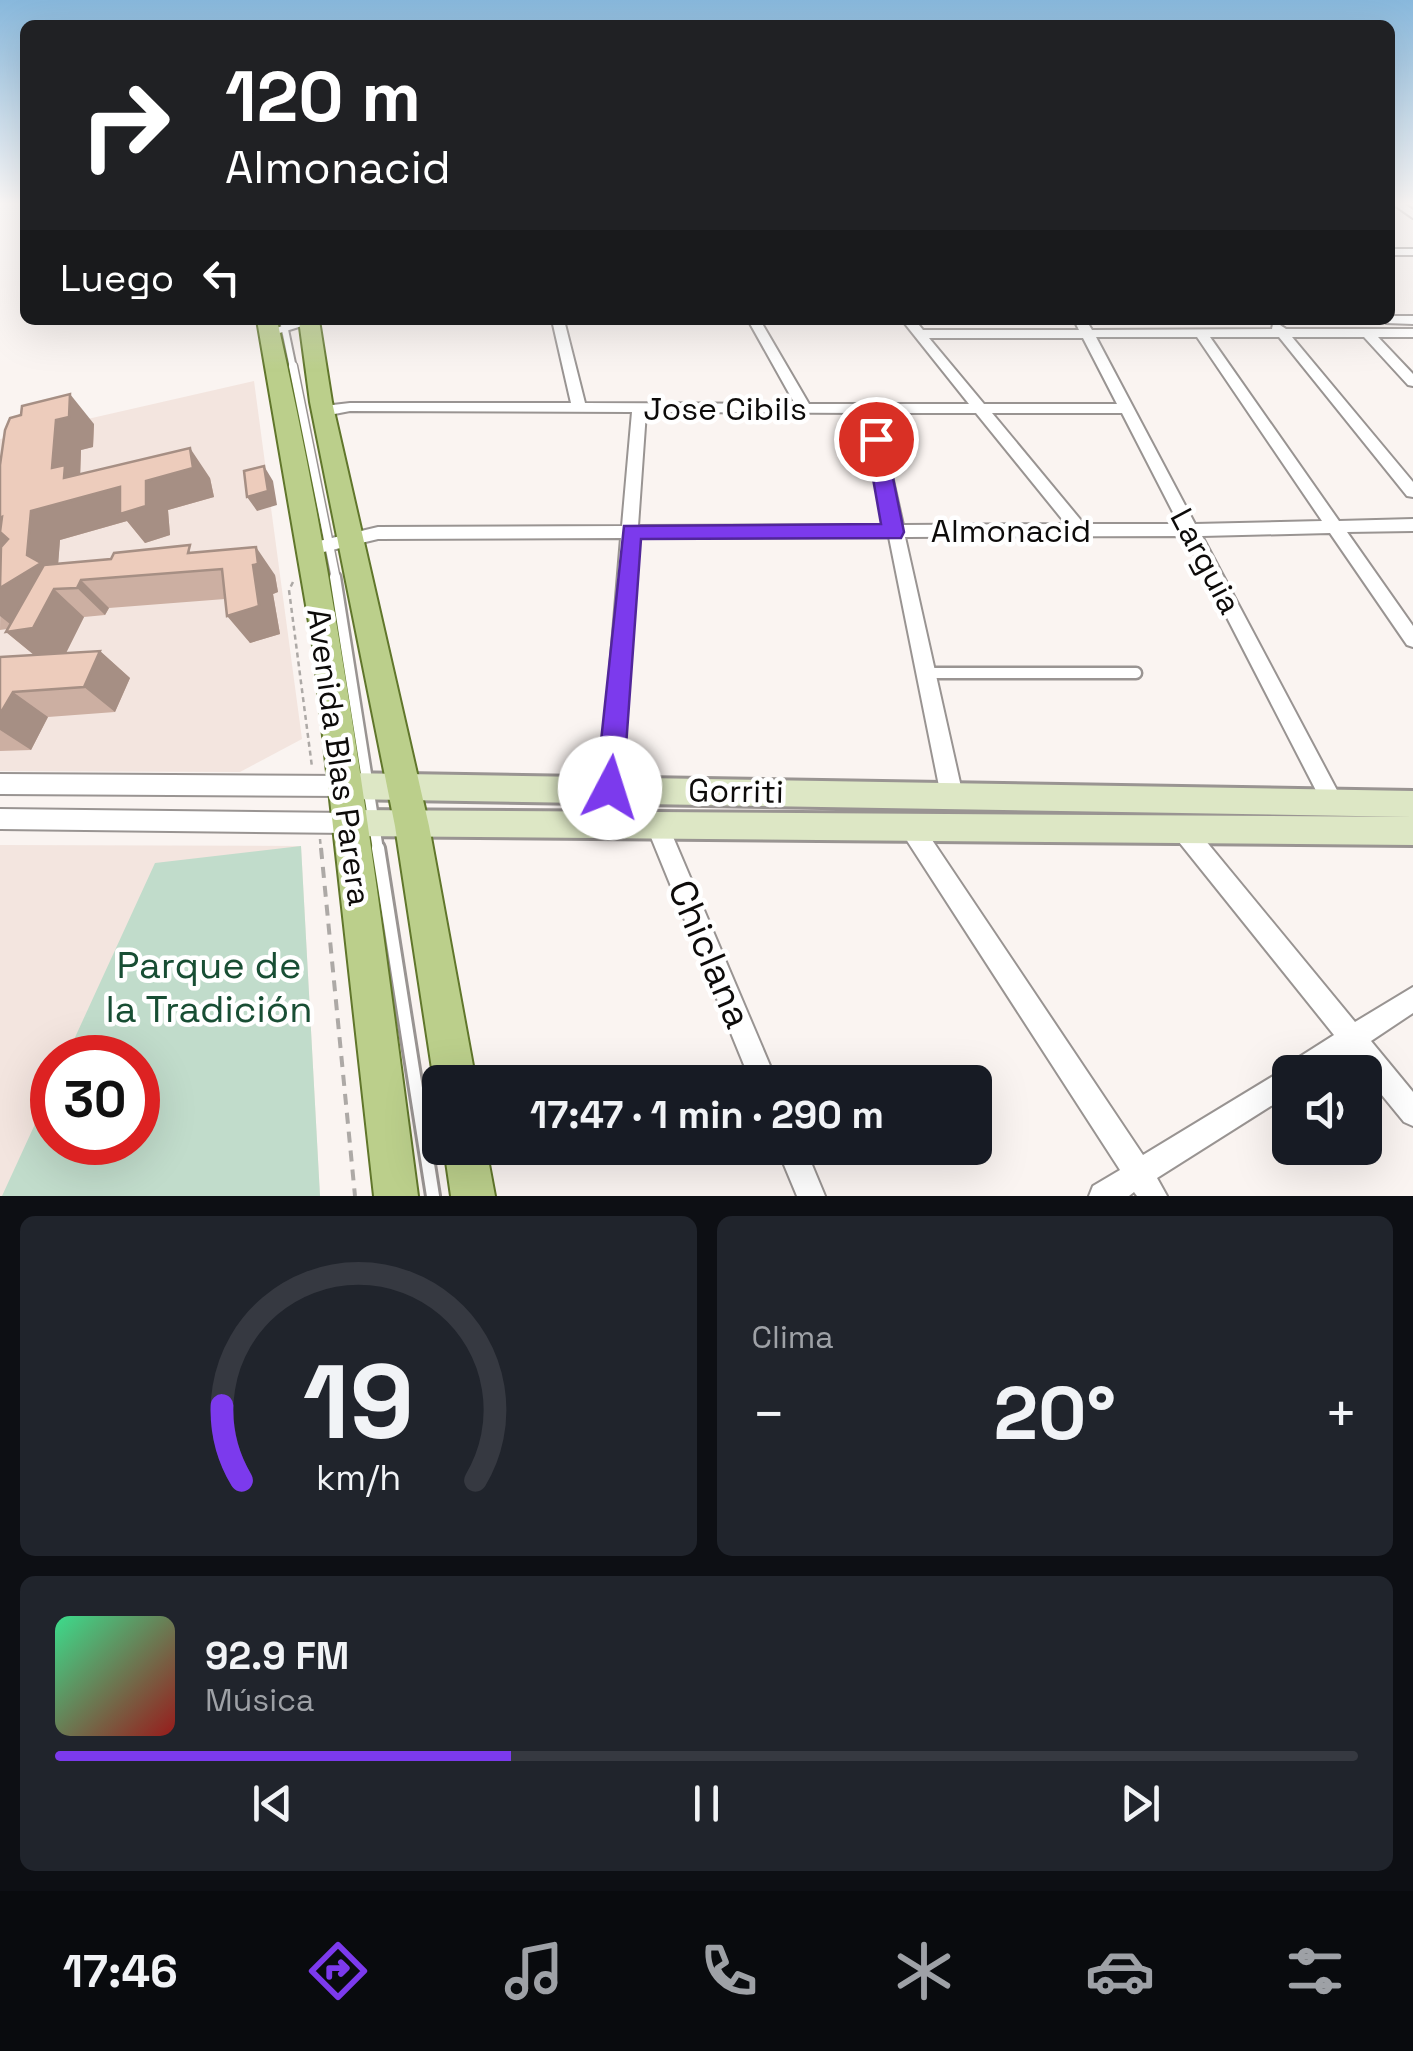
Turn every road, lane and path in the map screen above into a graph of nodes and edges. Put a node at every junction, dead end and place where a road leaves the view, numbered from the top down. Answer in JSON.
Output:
{"nodes":[{"id":1,"x":291,"y":325,"type":"edge"},
{"id":2,"x":292,"y":325,"type":"edge"},
{"id":3,"x":559,"y":325,"type":"edge"},
{"id":4,"x":757,"y":325,"type":"edge"},
{"id":5,"x":912,"y":325,"type":"edge"},
{"id":6,"x":1275,"y":325,"type":"edge"},
{"id":7,"x":1020,"y":326,"type":"edge"},
{"id":8,"x":1083,"y":326,"type":"edge"},
{"id":9,"x":1282,"y":331,"type":"junction"},
{"id":10,"x":1200,"y":332,"type":"junction"},
{"id":11,"x":1366,"y":332,"type":"junction"},
{"id":12,"x":1413,"y":333,"type":"edge"},
{"id":13,"x":919,"y":334,"type":"junction"},
{"id":14,"x":1413,"y":382,"type":"edge"},
{"id":15,"x":804,"y":408,"type":"junction"},
{"id":16,"x":870,"y":408,"type":"junction"},
{"id":17,"x":579,"y":409,"type":"junction"},
{"id":18,"x":639,"y":409,"type":"junction"},
{"id":19,"x":983,"y":409,"type":"junction"},
{"id":20,"x":324,"y":410,"type":"junction"},
{"id":21,"x":1127,"y":410,"type":"junction"},
{"id":22,"x":1413,"y":492,"type":"edge"},
{"id":23,"x":1413,"y":525,"type":"edge"},
{"id":24,"x":1336,"y":527,"type":"junction"},
{"id":25,"x":1080,"y":530,"type":"junction"},
{"id":26,"x":1190,"y":530,"type":"junction"},
{"id":27,"x":631,"y":532,"type":"junction"},
{"id":28,"x":894,"y":532,"type":"junction"},
{"id":29,"x":331,"y":543,"type":"junction"},
{"id":30,"x":295,"y":575,"type":"dead end"},
{"id":31,"x":1413,"y":640,"type":"edge"},
{"id":32,"x":925,"y":673,"type":"junction"},
{"id":33,"x":1136,"y":673,"type":"dead end"},
{"id":34,"x":0,"y":784,"type":"edge"},
{"id":35,"x":314,"y":786,"type":"junction"},
{"id":36,"x":610,"y":788,"type":"junction"},
{"id":37,"x":952,"y":796,"type":"junction"},
{"id":38,"x":1332,"y":801,"type":"junction"},
{"id":39,"x":1413,"y":804,"type":"edge"},
{"id":40,"x":368,"y":808,"type":"junction"},
{"id":41,"x":0,"y":819,"type":"edge"},
{"id":42,"x":656,"y":826,"type":"junction"},
{"id":43,"x":912,"y":829,"type":"junction"},
{"id":44,"x":1183,"y":830,"type":"junction"},
{"id":45,"x":1413,"y":831,"type":"edge"},
{"id":46,"x":1413,"y":999,"type":"edge"},
{"id":47,"x":1350,"y":1040,"type":"junction"},
{"id":48,"x":1327,"y":1055,"type":"edge"},
{"id":49,"x":449,"y":1065,"type":"edge"},
{"id":50,"x":757,"y":1065,"type":"edge"},
{"id":51,"x":1272,"y":1091,"type":"edge"},
{"id":52,"x":1413,"y":1114,"type":"edge"},
{"id":53,"x":468,"y":1165,"type":"edge"},
{"id":54,"x":798,"y":1165,"type":"edge"},
{"id":55,"x":1146,"y":1185,"type":"edge"},
{"id":56,"x":356,"y":1196,"type":"edge"},
{"id":57,"x":396,"y":1196,"type":"edge"},
{"id":58,"x":433,"y":1196,"type":"edge"},
{"id":59,"x":474,"y":1196,"type":"edge"},
{"id":60,"x":811,"y":1196,"type":"edge"},
{"id":61,"x":1103,"y":1196,"type":"edge"}],
"edges":[{"from":1,"to":29,"type":"main road","name":"Avenida Blas Parera"},
{"from":2,"to":20,"type":"main road","name":"Avenida Blas Parera"},
{"from":3,"to":17,"type":"street"},
{"from":4,"to":15,"type":"street"},
{"from":5,"to":13,"type":"street"},
{"from":6,"to":9,"type":"street"},
{"from":7,"to":8,"type":"street"},
{"from":7,"to":13,"type":"street"},
{"from":8,"to":10,"type":"street"},
{"from":8,"to":21,"type":"street","name":"Larguia"},
{"from":9,"to":10,"type":"street"},
{"from":9,"to":11,"type":"street"},
{"from":9,"to":22,"type":"street"},
{"from":10,"to":24,"type":"street"},
{"from":11,"to":12,"type":"street"},
{"from":11,"to":14,"type":"street"},
{"from":13,"to":19,"type":"street"},
{"from":15,"to":16,"type":"street","name":"Jose Cibils"},
{"from":15,"to":18,"type":"street","name":"Jose Cibils"},
{"from":16,"to":19,"type":"street","name":"Jose Cibils"},
{"from":16,"to":28,"type":"street"},
{"from":17,"to":18,"type":"street","name":"Jose Cibils"},
{"from":17,"to":20,"type":"street","name":"Jose Cibils"},
{"from":18,"to":27,"type":"street"},
{"from":19,"to":21,"type":"street","name":"Jose Cibils"},
{"from":19,"to":25,"type":"street"},
{"from":20,"to":29,"type":"main road","name":"Avenida Blas Parera"},
{"from":21,"to":26,"type":"street","name":"Larguia"},
{"from":23,"to":24,"type":"street","name":"Almonacid"},
{"from":24,"to":26,"type":"street","name":"Almonacid"},
{"from":24,"to":31,"type":"street"},
{"from":25,"to":26,"type":"street","name":"Almonacid"},
{"from":25,"to":28,"type":"street","name":"Almonacid"},
{"from":26,"to":38,"type":"street","name":"Larguia"},
{"from":27,"to":28,"type":"street","name":"Almonacid"},
{"from":27,"to":29,"type":"street","name":"Almonacid"},
{"from":27,"to":36,"type":"street"},
{"from":28,"to":32,"type":"street"},
{"from":29,"to":40,"type":"main road","name":"Avenida Blas Parera"},
{"from":29,"to":40,"type":"main road","name":"Avenida Blas Parera"},
{"from":30,"to":35,"type":"path"},
{"from":32,"to":33,"type":"lane"},
{"from":32,"to":37,"type":"street"},
{"from":34,"to":35,"type":"street","name":"Gorriti"},
{"from":35,"to":40,"type":"street","name":"Gorriti"},
{"from":36,"to":37,"type":"main road","name":"Gorriti"},
{"from":36,"to":40,"type":"main road","name":"Gorriti"},
{"from":37,"to":38,"type":"main road","name":"Gorriti"},
{"from":38,"to":39,"type":"main road","name":"Gorriti"},
{"from":40,"to":41,"type":"street","name":"Gorriti"},
{"from":40,"to":42,"type":"main road","name":"Gorriti"},
{"from":40,"to":49,"type":"main road","name":"Avenida Blas Parera"},
{"from":40,"to":56,"type":"path"},
{"from":40,"to":57,"type":"main road","name":"Avenida Blas Parera"},
{"from":40,"to":58,"type":"lane"},
{"from":42,"to":43,"type":"main road","name":"Gorriti"},
{"from":42,"to":50,"type":"street","name":"Chiclana"},
{"from":43,"to":44,"type":"main road","name":"Gorriti"},
{"from":43,"to":55,"type":"street"},
{"from":44,"to":45,"type":"main road","name":"Gorriti"},
{"from":44,"to":47,"type":"street"},
{"from":46,"to":47,"type":"street"},
{"from":47,"to":48,"type":"street"},
{"from":47,"to":52,"type":"street"},
{"from":51,"to":55,"type":"street"},
{"from":53,"to":59,"type":"main road"},
{"from":54,"to":60,"type":"street"},
{"from":55,"to":61,"type":"street"}]}
